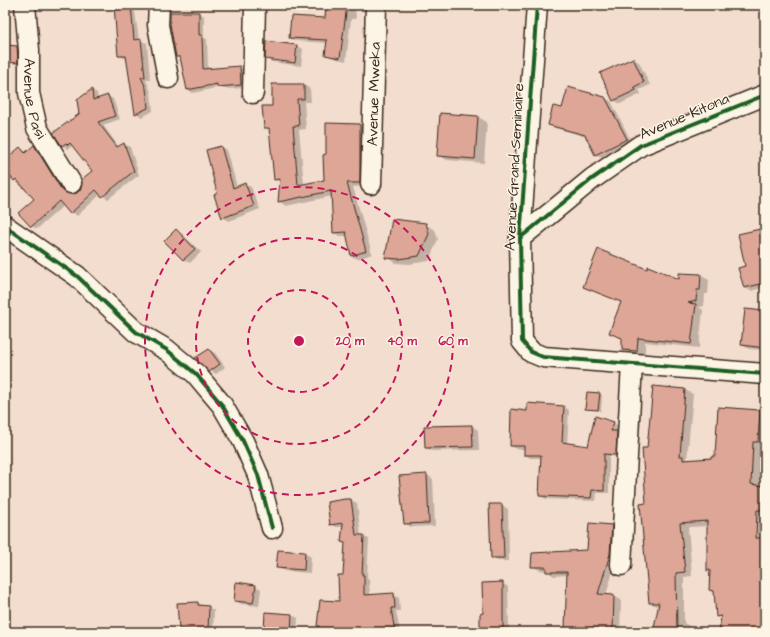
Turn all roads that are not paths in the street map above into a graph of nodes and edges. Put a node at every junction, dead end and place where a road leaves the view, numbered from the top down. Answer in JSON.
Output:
{"nodes":[{"id":1,"x":25,"y":5,"type":"edge"},
{"id":2,"x":158,"y":5,"type":"edge"},
{"id":3,"x":255,"y":5,"type":"edge"},
{"id":4,"x":376,"y":5,"type":"edge"},
{"id":5,"x":537,"y":5,"type":"edge"},
{"id":6,"x":168,"y":78,"type":"dead end"},
{"id":7,"x":253,"y":93,"type":"dead end"},
{"id":8,"x":765,"y":95,"type":"edge"},
{"id":9,"x":71,"y":182,"type":"dead end"},
{"id":10,"x":371,"y":184,"type":"dead end"},
{"id":11,"x":5,"y":226,"type":"edge"},
{"id":12,"x":520,"y":238,"type":"junction"},
{"id":13,"x":632,"y":364,"type":"junction"},
{"id":14,"x":765,"y":374,"type":"edge"},
{"id":15,"x":272,"y":528,"type":"dead end"},
{"id":16,"x":621,"y":565,"type":"dead end"}],
"edges":[{"from":1,"to":9,"type":"street","name":"Avenue Pasi"},
{"from":2,"to":6,"type":"street"},
{"from":3,"to":7,"type":"street"},
{"from":4,"to":10,"type":"street","name":"Avenue Mweka"},
{"from":5,"to":12,"type":"street","name":"Avenue Grand Seminaire"},
{"from":8,"to":12,"type":"street","name":"Avenue Kitona"},
{"from":11,"to":15,"type":"street"},
{"from":12,"to":13,"type":"street","name":"Avenue Grand Seminaire"},
{"from":13,"to":14,"type":"street"},
{"from":13,"to":16,"type":"street"}]}
